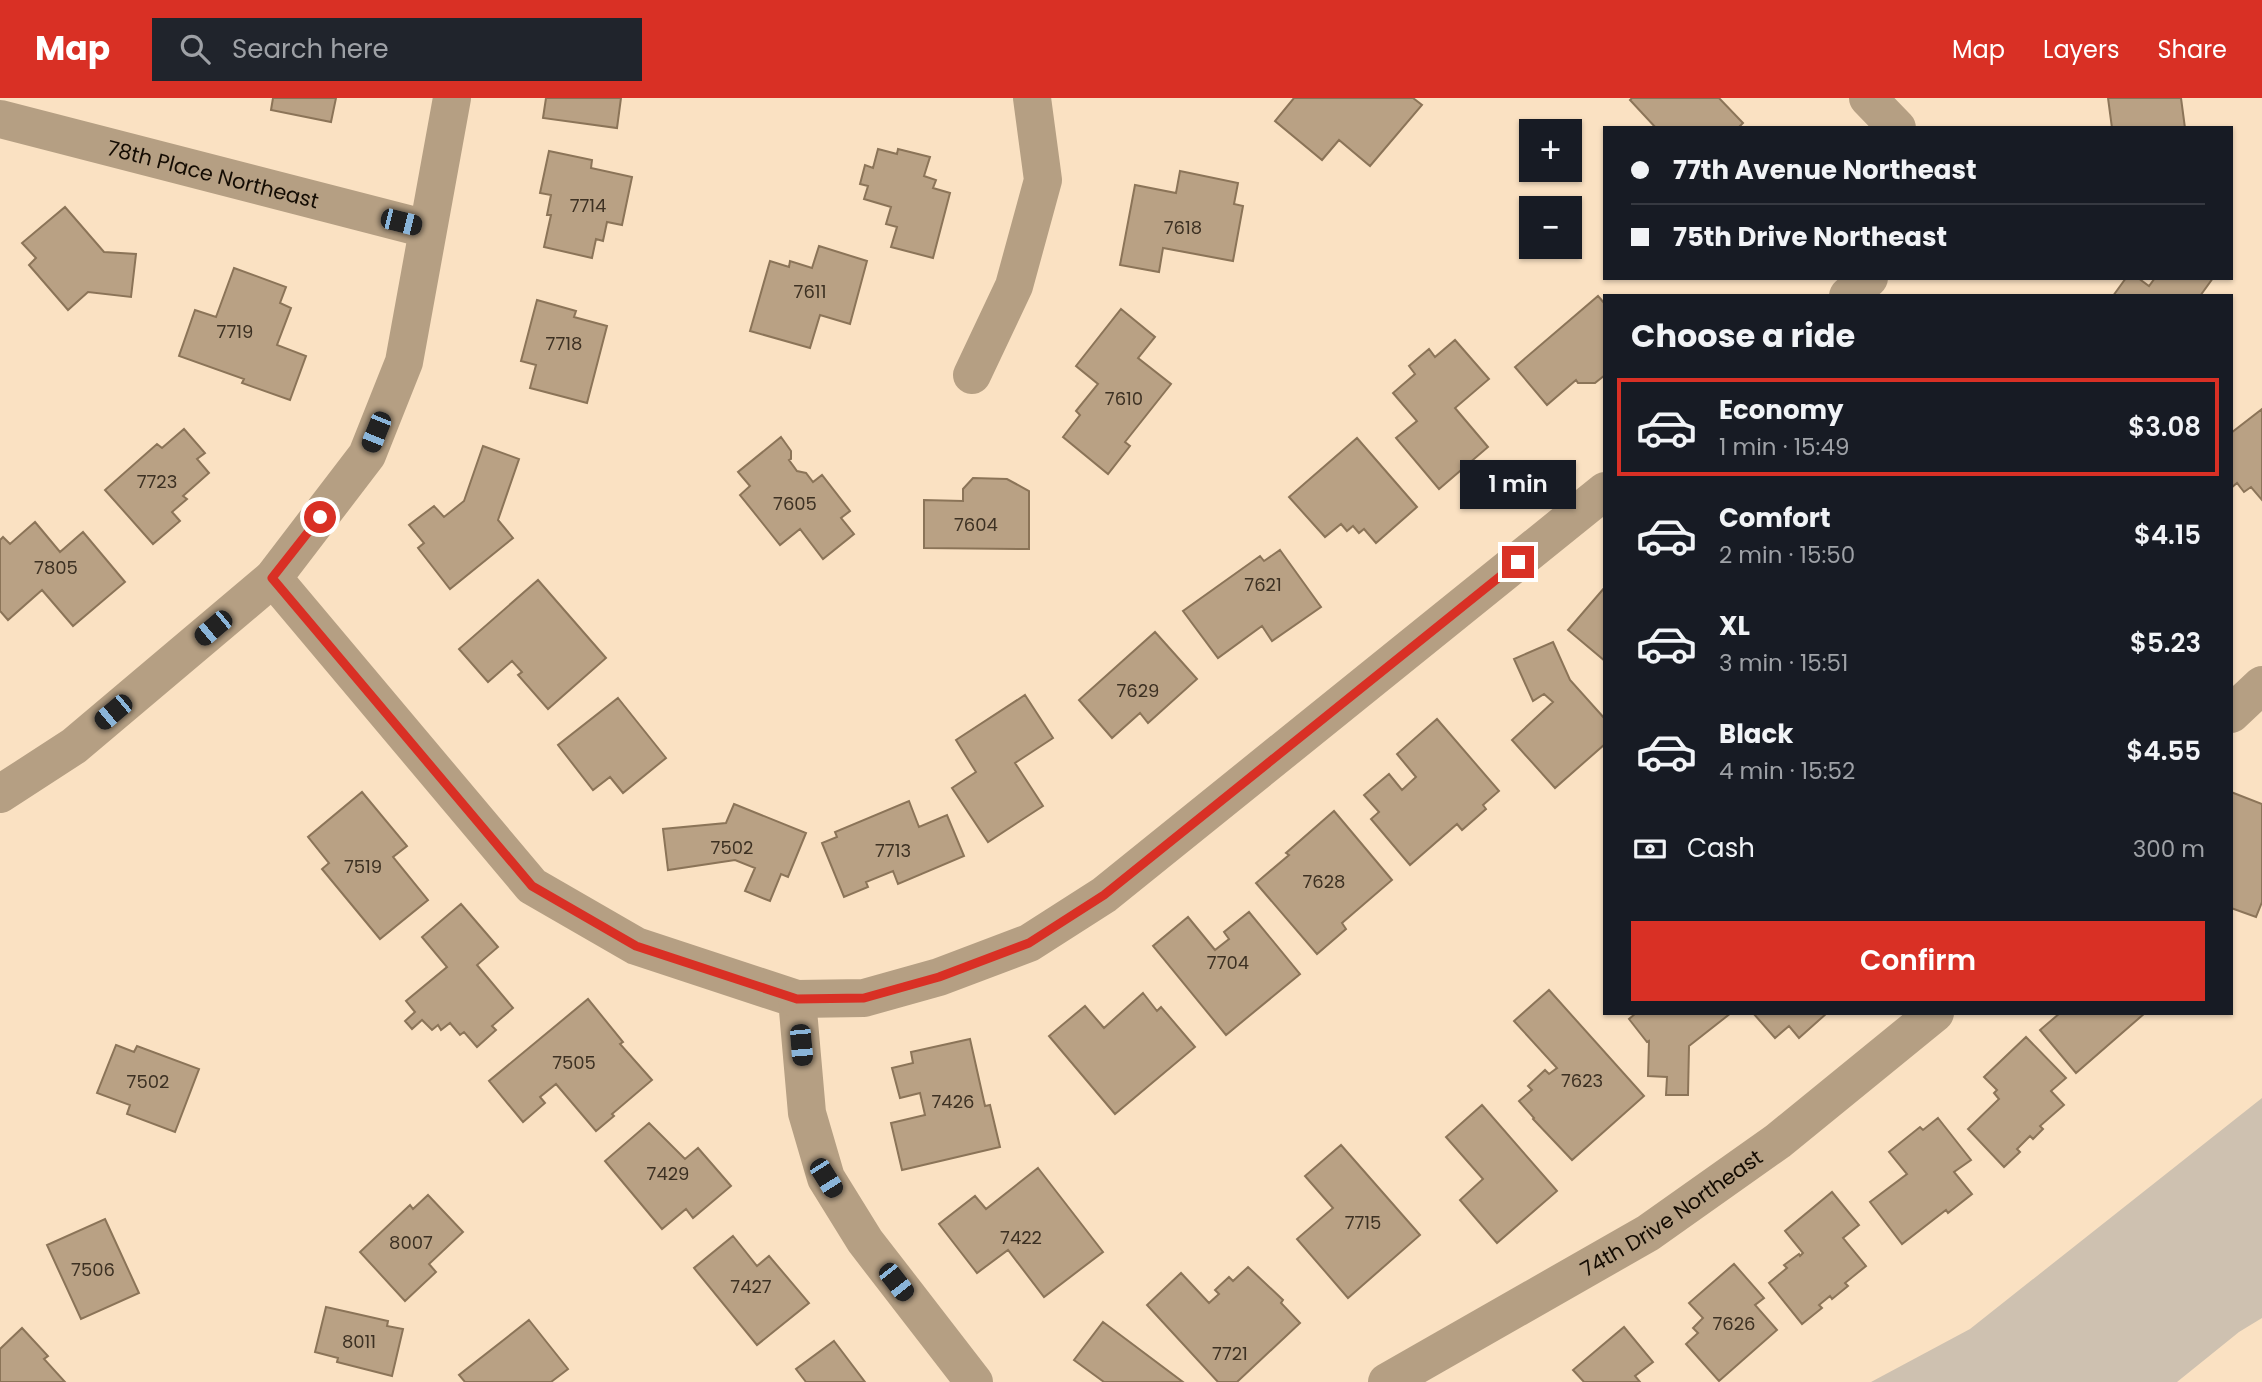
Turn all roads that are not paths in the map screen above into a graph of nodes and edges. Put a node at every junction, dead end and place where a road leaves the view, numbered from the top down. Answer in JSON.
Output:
{"nodes":[{"id":1,"x":452,"y":98,"type":"edge"},
{"id":2,"x":1032,"y":98,"type":"edge"},
{"id":3,"x":1868,"y":98,"type":"edge"},
{"id":4,"x":0,"y":119,"type":"edge"},
{"id":5,"x":1895,"y":126,"type":"edge"},
{"id":6,"x":427,"y":229,"type":"junction"},
{"id":7,"x":1867,"y":280,"type":"edge"},
{"id":8,"x":1849,"y":294,"type":"edge"},
{"id":9,"x":972,"y":375,"type":"dead end"},
{"id":10,"x":1603,"y":493,"type":"edge"},
{"id":11,"x":272,"y":578,"type":"junction"},
{"id":12,"x":2262,"y":685,"type":"edge"},
{"id":13,"x":2233,"y":712,"type":"edge"},
{"id":14,"x":0,"y":794,"type":"edge"},
{"id":15,"x":797,"y":999,"type":"junction"},
{"id":16,"x":1933,"y":1015,"type":"edge"},
{"id":17,"x":974,"y":1382,"type":"edge"},
{"id":18,"x":1387,"y":1382,"type":"edge"}],
"edges":[{"from":1,"to":6,"type":"street"},
{"from":2,"to":9,"type":"street"},
{"from":3,"to":5,"type":"street"},
{"from":4,"to":6,"type":"street","name":"78th Place Northeast"},
{"from":6,"to":11,"type":"street"},
{"from":7,"to":8,"type":"street"},
{"from":10,"to":15,"type":"street"},
{"from":11,"to":14,"type":"street"},
{"from":11,"to":15,"type":"street"},
{"from":12,"to":13,"type":"street"},
{"from":15,"to":17,"type":"street"},
{"from":16,"to":18,"type":"street","name":"74th Drive Northeast"}]}
